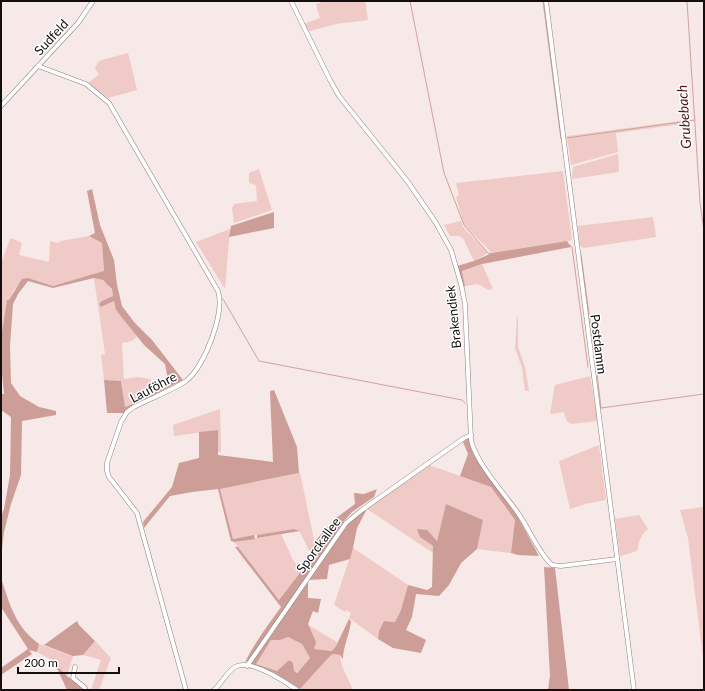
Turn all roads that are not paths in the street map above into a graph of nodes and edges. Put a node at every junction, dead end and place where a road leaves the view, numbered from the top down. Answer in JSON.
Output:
{"nodes":[{"id":1,"x":92,"y":1,"type":"edge"},
{"id":2,"x":291,"y":1,"type":"edge"},
{"id":3,"x":546,"y":1,"type":"edge"},
{"id":4,"x":38,"y":66,"type":"junction"},
{"id":5,"x":1,"y":106,"type":"edge"},
{"id":6,"x":471,"y":435,"type":"junction"},
{"id":7,"x":617,"y":559,"type":"junction"},
{"id":8,"x":247,"y":666,"type":"junction"},
{"id":9,"x":75,"y":667,"type":"dead end"},
{"id":10,"x":86,"y":690,"type":"edge"},
{"id":11,"x":186,"y":690,"type":"edge"},
{"id":12,"x":214,"y":690,"type":"edge"},
{"id":13,"x":297,"y":690,"type":"edge"},
{"id":14,"x":634,"y":690,"type":"edge"}],
"edges":[{"from":1,"to":4,"type":"street","name":"Sudfeld"},
{"from":2,"to":6,"type":"street","name":"Brakendiek"},
{"from":3,"to":7,"type":"street","name":"Postdamm"},
{"from":4,"to":5,"type":"street","name":"Sudfeld"},
{"from":4,"to":11,"type":"street","name":"Lauföhre"},
{"from":6,"to":7,"type":"street","name":"Brakendiek"},
{"from":6,"to":8,"type":"street","name":"Sporckallee"},
{"from":7,"to":14,"type":"street","name":"Postdamm"},
{"from":8,"to":12,"type":"street"},
{"from":8,"to":13,"type":"street"},
{"from":9,"to":10,"type":"street"}]}
